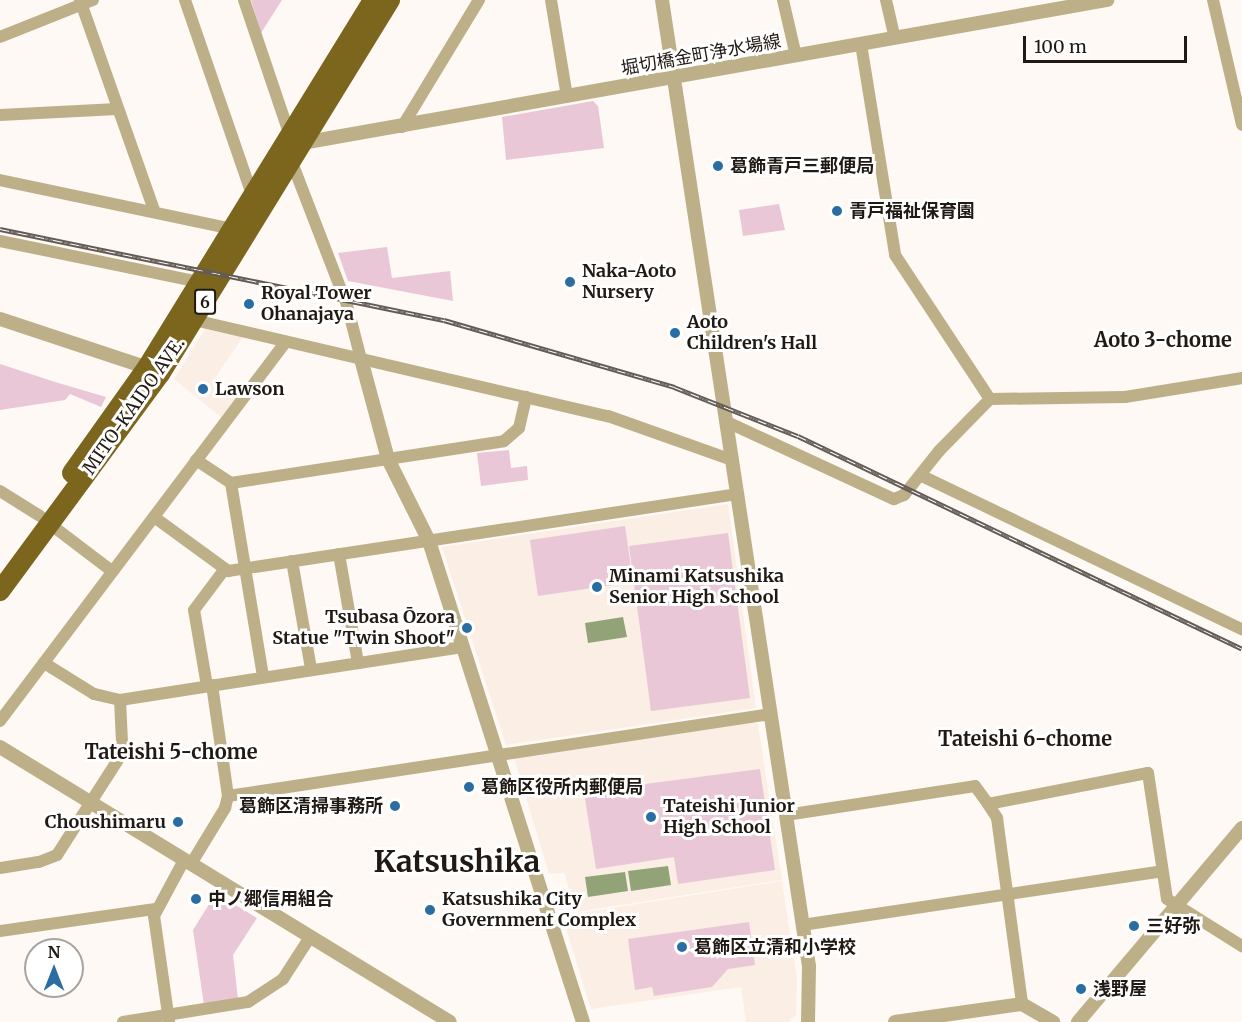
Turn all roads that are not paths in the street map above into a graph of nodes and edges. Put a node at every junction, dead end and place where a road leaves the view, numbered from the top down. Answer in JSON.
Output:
{"nodes":[{"id":1,"x":93,"y":0,"type":"edge"},
{"id":2,"x":185,"y":0,"type":"edge"},
{"id":3,"x":244,"y":0,"type":"edge"},
{"id":4,"x":373,"y":0,"type":"edge"},
{"id":5,"x":390,"y":0,"type":"edge"},
{"id":6,"x":479,"y":0,"type":"edge"},
{"id":7,"x":551,"y":0,"type":"edge"},
{"id":8,"x":662,"y":0,"type":"edge"},
{"id":9,"x":783,"y":0,"type":"edge"},
{"id":10,"x":886,"y":0,"type":"edge"},
{"id":11,"x":1107,"y":0,"type":"edge"},
{"id":12,"x":1214,"y":0,"type":"edge"},
{"id":13,"x":80,"y":2,"type":"edge"},
{"id":14,"x":0,"y":37,"type":"edge"},
{"id":15,"x":895,"y":38,"type":"junction"},
{"id":16,"x":861,"y":44,"type":"junction"},
{"id":17,"x":796,"y":56,"type":"junction"},
{"id":18,"x":674,"y":78,"type":"junction"},
{"id":19,"x":567,"y":97,"type":"junction"},
{"id":20,"x":117,"y":109,"type":"junction"},
{"id":21,"x":0,"y":115,"type":"edge"},
{"id":22,"x":1242,"y":125,"type":"edge"},
{"id":23,"x":402,"y":127,"type":"junction"},
{"id":24,"x":294,"y":146,"type":"junction"},
{"id":25,"x":0,"y":180,"type":"edge"},
{"id":26,"x":252,"y":195,"type":"junction"},
{"id":27,"x":154,"y":210,"type":"junction"},
{"id":28,"x":232,"y":230,"type":"junction"},
{"id":29,"x":0,"y":241,"type":"edge"},
{"id":30,"x":201,"y":282,"type":"junction"},
{"id":31,"x":0,"y":319,"type":"edge"},
{"id":32,"x":194,"y":320,"type":"junction"},
{"id":33,"x":286,"y":342,"type":"junction"},
{"id":34,"x":361,"y":359,"type":"junction"},
{"id":35,"x":154,"y":370,"type":"junction"},
{"id":36,"x":1242,"y":378,"type":"edge"},
{"id":37,"x":526,"y":397,"type":"junction"},
{"id":38,"x":990,"y":399,"type":"junction"},
{"id":39,"x":726,"y":422,"type":"junction"},
{"id":40,"x":388,"y":459,"type":"junction"},
{"id":41,"x":196,"y":460,"type":"junction"},
{"id":42,"x":732,"y":460,"type":"junction"},
{"id":43,"x":922,"y":476,"type":"junction"},
{"id":44,"x":231,"y":483,"type":"junction"},
{"id":45,"x":0,"y":491,"type":"edge"},
{"id":46,"x":738,"y":494,"type":"junction"},
{"id":47,"x":154,"y":517,"type":"junction"},
{"id":48,"x":45,"y":520,"type":"junction"},
{"id":49,"x":429,"y":541,"type":"junction"},
{"id":50,"x":339,"y":554,"type":"junction"},
{"id":51,"x":292,"y":561,"type":"junction"},
{"id":52,"x":246,"y":568,"type":"junction"},
{"id":53,"x":0,"y":569,"type":"edge"},
{"id":54,"x":224,"y":570,"type":"junction"},
{"id":55,"x":112,"y":571,"type":"junction"},
{"id":56,"x":0,"y":591,"type":"edge"},
{"id":57,"x":1242,"y":629,"type":"edge"},
{"id":58,"x":461,"y":646,"type":"junction"},
{"id":59,"x":44,"y":663,"type":"junction"},
{"id":60,"x":358,"y":663,"type":"junction"},
{"id":61,"x":311,"y":669,"type":"junction"},
{"id":62,"x":263,"y":676,"type":"junction"},
{"id":63,"x":210,"y":686,"type":"junction"},
{"id":64,"x":120,"y":700,"type":"junction"},
{"id":65,"x":771,"y":714,"type":"junction"},
{"id":66,"x":0,"y":721,"type":"edge"},
{"id":67,"x":0,"y":747,"type":"edge"},
{"id":68,"x":496,"y":755,"type":"junction"},
{"id":69,"x":228,"y":796,"type":"junction"},
{"id":70,"x":92,"y":803,"type":"junction"},
{"id":71,"x":988,"y":804,"type":"junction"},
{"id":72,"x":786,"y":815,"type":"junction"},
{"id":73,"x":1242,"y":828,"type":"edge"},
{"id":74,"x":188,"y":862,"type":"junction"},
{"id":75,"x":0,"y":868,"type":"edge"},
{"id":76,"x":1162,"y":871,"type":"junction"},
{"id":77,"x":1007,"y":894,"type":"junction"},
{"id":78,"x":1175,"y":906,"type":"junction"},
{"id":79,"x":155,"y":909,"type":"junction"},
{"id":80,"x":802,"y":925,"type":"junction"},
{"id":81,"x":0,"y":931,"type":"edge"},
{"id":82,"x":310,"y":937,"type":"junction"},
{"id":83,"x":1242,"y":946,"type":"edge"},
{"id":84,"x":1022,"y":1004,"type":"junction"},
{"id":85,"x":434,"y":1018,"type":"edge"},
{"id":86,"x":169,"y":1019,"type":"edge"},
{"id":87,"x":123,"y":1022,"type":"edge"},
{"id":88,"x":450,"y":1022,"type":"edge"},
{"id":89,"x":583,"y":1022,"type":"edge"},
{"id":90,"x":807,"y":1022,"type":"edge"},
{"id":91,"x":895,"y":1022,"type":"edge"},
{"id":92,"x":1053,"y":1022,"type":"edge"},
{"id":93,"x":1078,"y":1022,"type":"edge"}],
"edges":[{"from":1,"to":13,"type":"street"},
{"from":2,"to":26,"type":"street"},
{"from":3,"to":24,"type":"street"},
{"from":4,"to":24,"type":"highway","name":"MITO-KAIDO AVE.","number":"6"},
{"from":5,"to":24,"type":"highway","name":"MITO-KAIDO AVE.","number":"6"},
{"from":6,"to":23,"type":"street"},
{"from":7,"to":19,"type":"street"},
{"from":8,"to":18,"type":"street"},
{"from":9,"to":17,"type":"street"},
{"from":10,"to":15,"type":"street"},
{"from":11,"to":15,"type":"street","name":"堀切橋金町浄水場線"},
{"from":12,"to":22,"type":"street"},
{"from":13,"to":14,"type":"street"},
{"from":13,"to":20,"type":"street"},
{"from":15,"to":16,"type":"street","name":"堀切橋金町浄水場線"},
{"from":16,"to":17,"type":"street","name":"堀切橋金町浄水場線"},
{"from":16,"to":38,"type":"street"},
{"from":17,"to":18,"type":"street","name":"堀切橋金町浄水場線"},
{"from":18,"to":19,"type":"street","name":"堀切橋金町浄水場線"},
{"from":18,"to":39,"type":"street"},
{"from":19,"to":23,"type":"street","name":"堀切橋金町浄水場線"},
{"from":20,"to":21,"type":"street"},
{"from":20,"to":27,"type":"street"},
{"from":23,"to":24,"type":"street","name":"堀切橋金町浄水場線"},
{"from":24,"to":26,"type":"highway","name":"MITO-KAIDO AVE.","number":"6"},
{"from":24,"to":32,"type":"highway","name":"MITO-KAIDO AVE.","number":"6"},
{"from":24,"to":34,"type":"street"},
{"from":25,"to":27,"type":"street"},
{"from":26,"to":28,"type":"highway","name":"MITO-KAIDO AVE.","number":"6"},
{"from":27,"to":28,"type":"street"},
{"from":28,"to":30,"type":"highway","name":"MITO-KAIDO AVE.","number":"6"},
{"from":29,"to":30,"type":"street"},
{"from":30,"to":35,"type":"highway","name":"MITO-KAIDO AVE.","number":"6"},
{"from":31,"to":35,"type":"street"},
{"from":32,"to":33,"type":"street"},
{"from":32,"to":35,"type":"highway","name":"MITO-KAIDO AVE.","number":"6"},
{"from":33,"to":34,"type":"street"},
{"from":33,"to":41,"type":"street"},
{"from":34,"to":37,"type":"street"},
{"from":34,"to":40,"type":"street"},
{"from":35,"to":48,"type":"highway","name":"MITO-KAIDO AVE.","number":"6"},
{"from":36,"to":38,"type":"street"},
{"from":37,"to":40,"type":"street"},
{"from":37,"to":42,"type":"street"},
{"from":38,"to":43,"type":"street"},
{"from":39,"to":42,"type":"street"},
{"from":39,"to":43,"type":"street"},
{"from":40,"to":44,"type":"street"},
{"from":40,"to":49,"type":"street"},
{"from":41,"to":44,"type":"street"},
{"from":41,"to":47,"type":"street"},
{"from":42,"to":46,"type":"street"},
{"from":43,"to":57,"type":"street"},
{"from":44,"to":52,"type":"street"},
{"from":45,"to":48,"type":"street"},
{"from":46,"to":49,"type":"street"},
{"from":46,"to":65,"type":"street"},
{"from":47,"to":54,"type":"street"},
{"from":47,"to":55,"type":"street"},
{"from":48,"to":53,"type":"highway","name":"MITO-KAIDO AVE.","number":"6"},
{"from":48,"to":55,"type":"street"},
{"from":48,"to":56,"type":"highway","name":"MITO-KAIDO AVE.","number":"6"},
{"from":49,"to":50,"type":"street"},
{"from":49,"to":58,"type":"street"},
{"from":50,"to":51,"type":"street"},
{"from":50,"to":60,"type":"street"},
{"from":51,"to":52,"type":"street"},
{"from":51,"to":61,"type":"street"},
{"from":52,"to":54,"type":"street"},
{"from":52,"to":62,"type":"street"},
{"from":54,"to":63,"type":"street"},
{"from":55,"to":59,"type":"street"},
{"from":58,"to":60,"type":"street"},
{"from":58,"to":68,"type":"street"},
{"from":59,"to":64,"type":"street"},
{"from":59,"to":66,"type":"street"},
{"from":60,"to":61,"type":"street"},
{"from":61,"to":62,"type":"street"},
{"from":62,"to":63,"type":"street"},
{"from":63,"to":64,"type":"street"},
{"from":63,"to":69,"type":"street"},
{"from":64,"to":70,"type":"street"},
{"from":65,"to":68,"type":"street"},
{"from":65,"to":72,"type":"street"},
{"from":67,"to":70,"type":"street"},
{"from":68,"to":69,"type":"street"},
{"from":68,"to":89,"type":"street"},
{"from":69,"to":74,"type":"street"},
{"from":70,"to":74,"type":"street"},
{"from":70,"to":75,"type":"street"},
{"from":71,"to":72,"type":"street"},
{"from":71,"to":76,"type":"street"},
{"from":71,"to":77,"type":"street"},
{"from":72,"to":80,"type":"street"},
{"from":73,"to":78,"type":"street"},
{"from":74,"to":79,"type":"street"},
{"from":74,"to":82,"type":"street"},
{"from":76,"to":77,"type":"street"},
{"from":76,"to":78,"type":"street"},
{"from":77,"to":80,"type":"street"},
{"from":77,"to":84,"type":"street"},
{"from":78,"to":83,"type":"street"},
{"from":78,"to":93,"type":"street"},
{"from":79,"to":81,"type":"street"},
{"from":79,"to":86,"type":"street"},
{"from":80,"to":90,"type":"street"},
{"from":82,"to":85,"type":"street"},
{"from":82,"to":86,"type":"street"},
{"from":84,"to":91,"type":"street"},
{"from":84,"to":92,"type":"street"},
{"from":85,"to":88,"type":"street"},
{"from":86,"to":87,"type":"street"}]}
